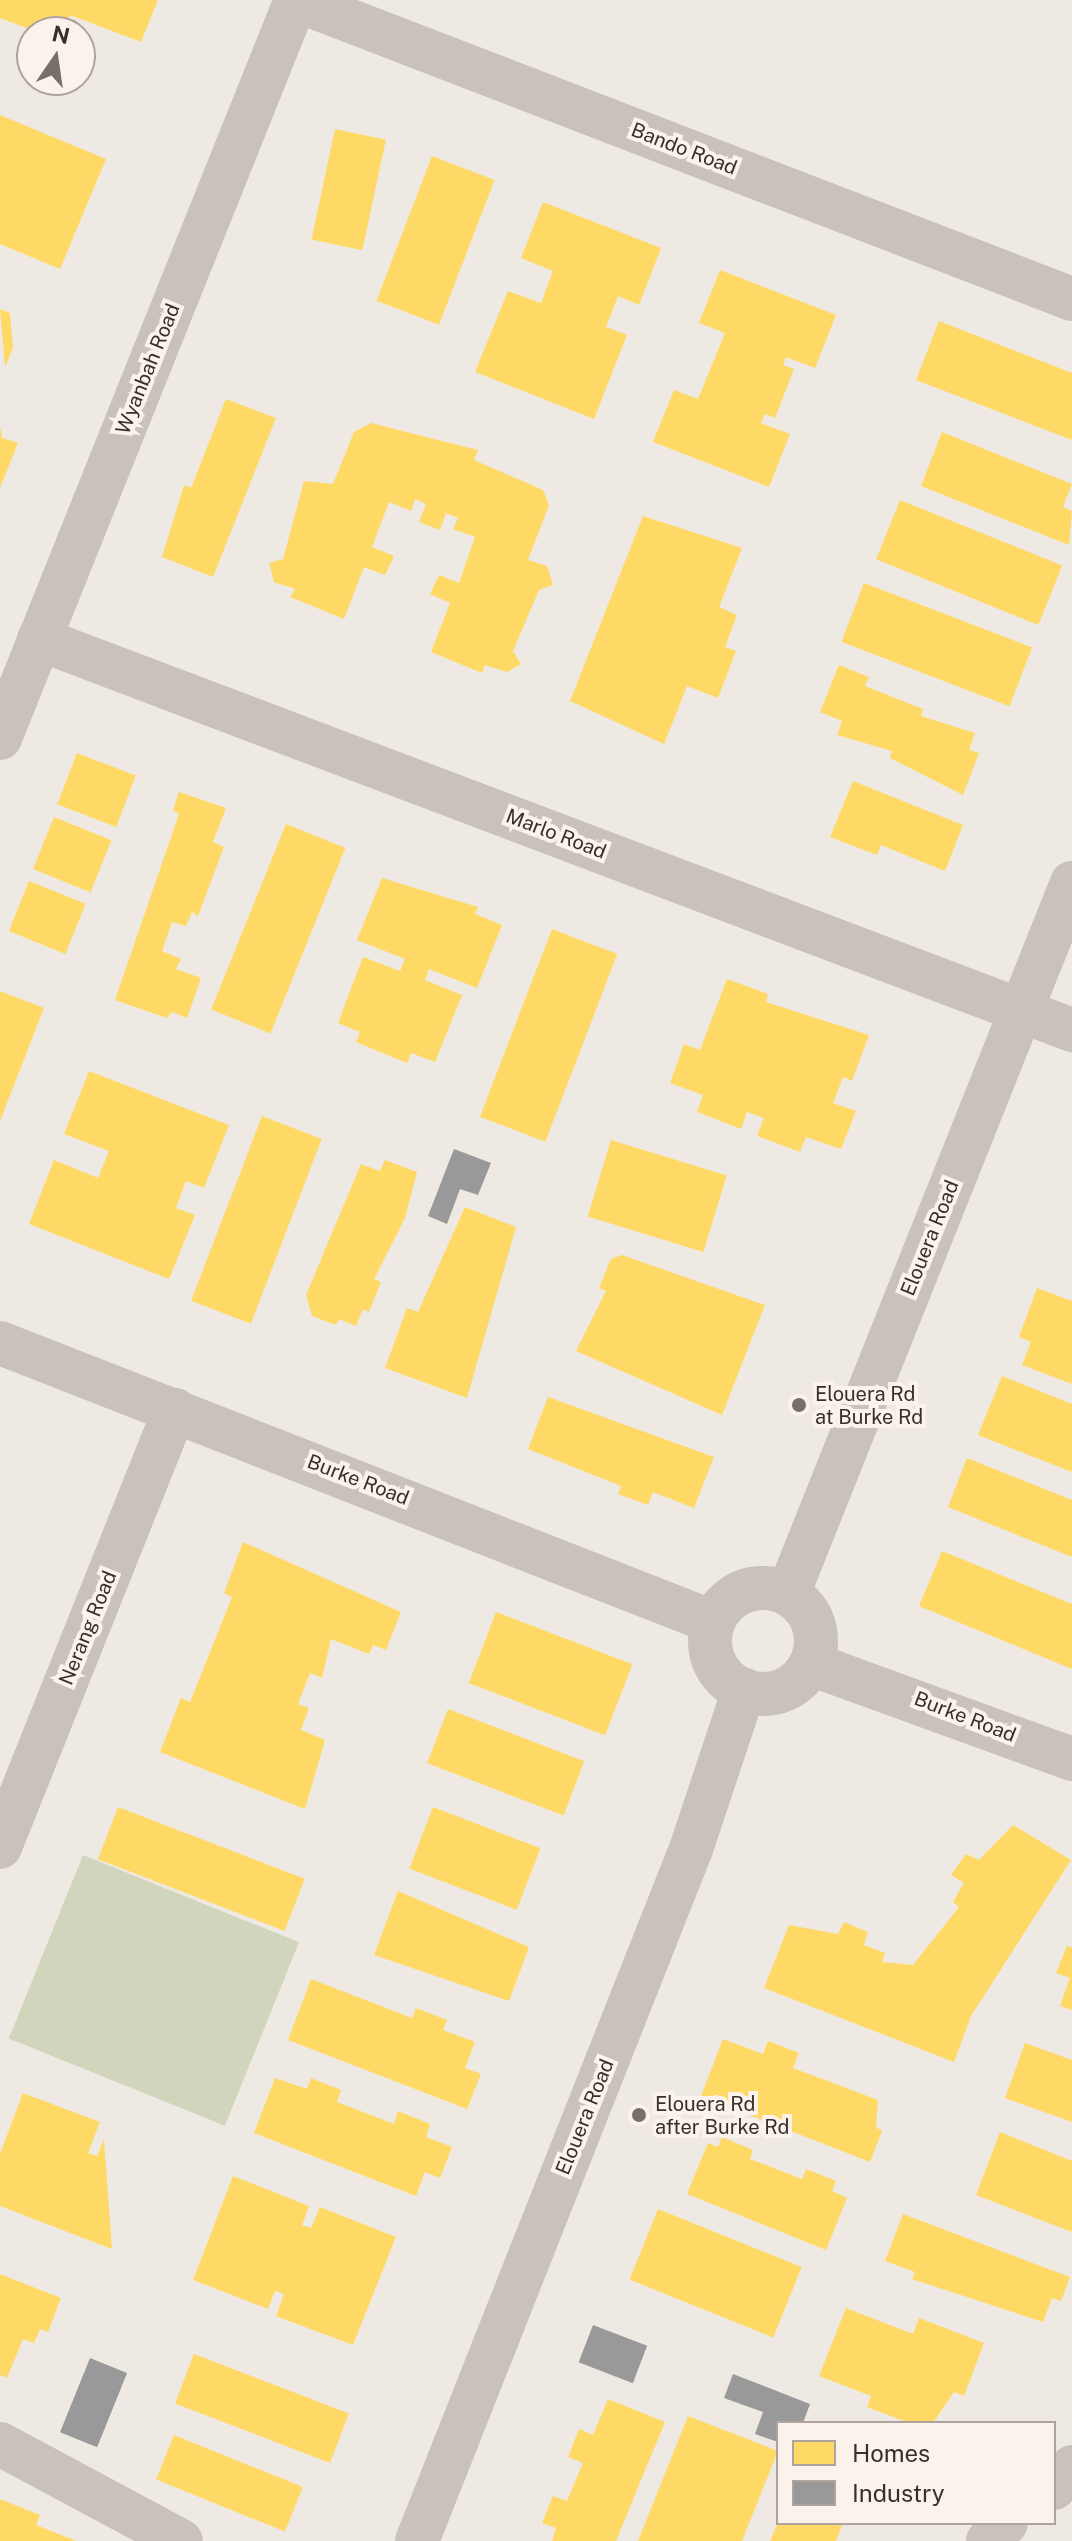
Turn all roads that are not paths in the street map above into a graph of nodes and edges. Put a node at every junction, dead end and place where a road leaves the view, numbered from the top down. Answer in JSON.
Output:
{"nodes":[{"id":1,"x":296,"y":0,"type":"edge"},
{"id":2,"x":1072,"y":299,"type":"edge"},
{"id":3,"x":39,"y":639,"type":"junction"},
{"id":4,"x":0,"y":738,"type":"edge"},
{"id":5,"x":1072,"y":883,"type":"edge"},
{"id":6,"x":1022,"y":1010,"type":"junction"},
{"id":7,"x":1072,"y":1030,"type":"edge"},
{"id":8,"x":0,"y":1343,"type":"edge"},
{"id":9,"x":175,"y":1410,"type":"junction"},
{"id":10,"x":788,"y":1594,"type":"junction"},
{"id":11,"x":713,"y":1622,"type":"junction"},
{"id":12,"x":811,"y":1664,"type":"junction"},
{"id":13,"x":744,"y":1690,"type":"junction"},
{"id":14,"x":1072,"y":1759,"type":"edge"},
{"id":15,"x":0,"y":1847,"type":"edge"},
{"id":16,"x":0,"y":2444,"type":"edge"},
{"id":17,"x":1072,"y":2467,"type":"edge"},
{"id":18,"x":1056,"y":2486,"type":"edge"},
{"id":19,"x":1004,"y":2525,"type":"edge"},
{"id":20,"x":181,"y":2541,"type":"edge"},
{"id":21,"x":417,"y":2541,"type":"edge"},
{"id":22,"x":988,"y":2541,"type":"edge"}],
"edges":[{"from":1,"to":2,"type":"street","name":"Bando Road"},
{"from":1,"to":3,"type":"street","name":"Wyanbah Road"},
{"from":3,"to":4,"type":"street","name":"Wyanbah Road"},
{"from":3,"to":6,"type":"street","name":"Marlo Road"},
{"from":5,"to":6,"type":"street","name":"Elouera Road"},
{"from":6,"to":7,"type":"street","name":"Marlo Road"},
{"from":6,"to":10,"type":"street","name":"Elouera Road"},
{"from":8,"to":9,"type":"street","name":"Burke Road"},
{"from":9,"to":11,"type":"street","name":"Burke Road"},
{"from":9,"to":15,"type":"street","name":"Nerang Road"},
{"from":10,"to":11,"type":"street"},
{"from":10,"to":12,"type":"street"},
{"from":11,"to":13,"type":"street"},
{"from":12,"to":13,"type":"street"},
{"from":12,"to":14,"type":"street","name":"Burke Road"},
{"from":13,"to":21,"type":"street","name":"Elouera Road"},
{"from":16,"to":20,"type":"street"},
{"from":17,"to":18,"type":"street"},
{"from":19,"to":22,"type":"street"}]}
